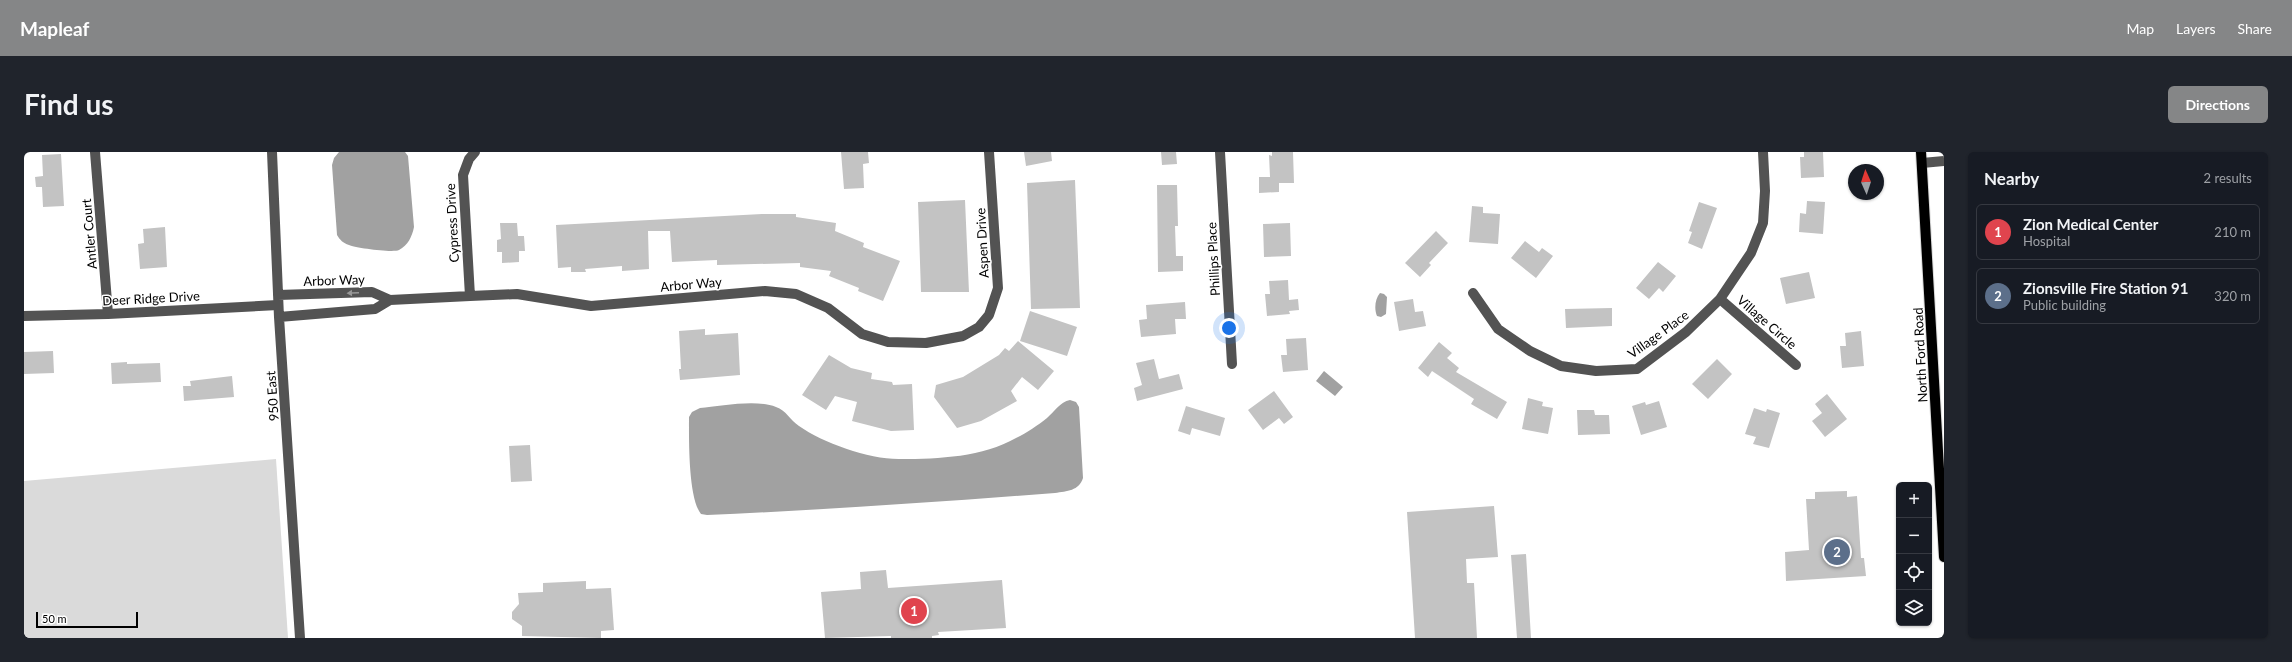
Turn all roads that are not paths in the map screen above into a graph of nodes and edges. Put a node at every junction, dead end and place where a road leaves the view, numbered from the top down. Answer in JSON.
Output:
{"nodes":[{"id":1,"x":96,"y":152,"type":"edge"},
{"id":2,"x":272,"y":152,"type":"edge"},
{"id":3,"x":475,"y":152,"type":"edge"},
{"id":4,"x":989,"y":152,"type":"edge"},
{"id":5,"x":1220,"y":152,"type":"edge"},
{"id":6,"x":1763,"y":152,"type":"edge"},
{"id":7,"x":1921,"y":152,"type":"edge"},
{"id":8,"x":1944,"y":161,"type":"edge"},
{"id":9,"x":1922,"y":163,"type":"junction"},
{"id":10,"x":1473,"y":293,"type":"dead end"},
{"id":11,"x":470,"y":296,"type":"junction"},
{"id":12,"x":1720,"y":299,"type":"junction"},
{"id":13,"x":278,"y":300,"type":"junction"},
{"id":14,"x":390,"y":300,"type":"junction"},
{"id":15,"x":108,"y":314,"type":"junction"},
{"id":16,"x":24,"y":316,"type":"edge"},
{"id":17,"x":279,"y":317,"type":"junction"},
{"id":18,"x":979,"y":327,"type":"joint"},
{"id":19,"x":1232,"y":364,"type":"dead end"},
{"id":20,"x":1796,"y":365,"type":"dead end"},
{"id":21,"x":1944,"y":557,"type":"edge"},
{"id":22,"x":300,"y":638,"type":"edge"}],
"edges":[{"from":1,"to":15,"type":"street","name":"Antler Court"},
{"from":2,"to":13,"type":"street","name":"950 East"},
{"from":3,"to":11,"type":"street","name":"Cypress Drive"},
{"from":4,"to":18,"type":"street","name":"Aspen Drive"},
{"from":5,"to":19,"type":"street","name":"Phillips Place"},
{"from":6,"to":12,"type":"street","name":"Village Place"},
{"from":7,"to":9,"type":"main road","name":"North Ford Road"},
{"from":8,"to":9,"type":"street"},
{"from":9,"to":21,"type":"main road","name":"North Ford Road"},
{"from":10,"to":12,"type":"street","name":"Village Place"},
{"from":11,"to":14,"type":"street","name":"Arbor Way"},
{"from":11,"to":18,"type":"street","name":"Arbor Way"},
{"from":12,"to":20,"type":"street","name":"Village Circle"},
{"from":14,"to":13,"type":"street","name":"Arbor Way","one_way":true},
{"from":13,"to":15,"type":"street","name":"Deer Ridge Drive"},
{"from":13,"to":17,"type":"street","name":"950 East"},
{"from":14,"to":17,"type":"street","name":"Arbor Way"},
{"from":15,"to":16,"type":"street","name":"Deer Ridge Drive"},
{"from":17,"to":22,"type":"street","name":"950 East"}]}
